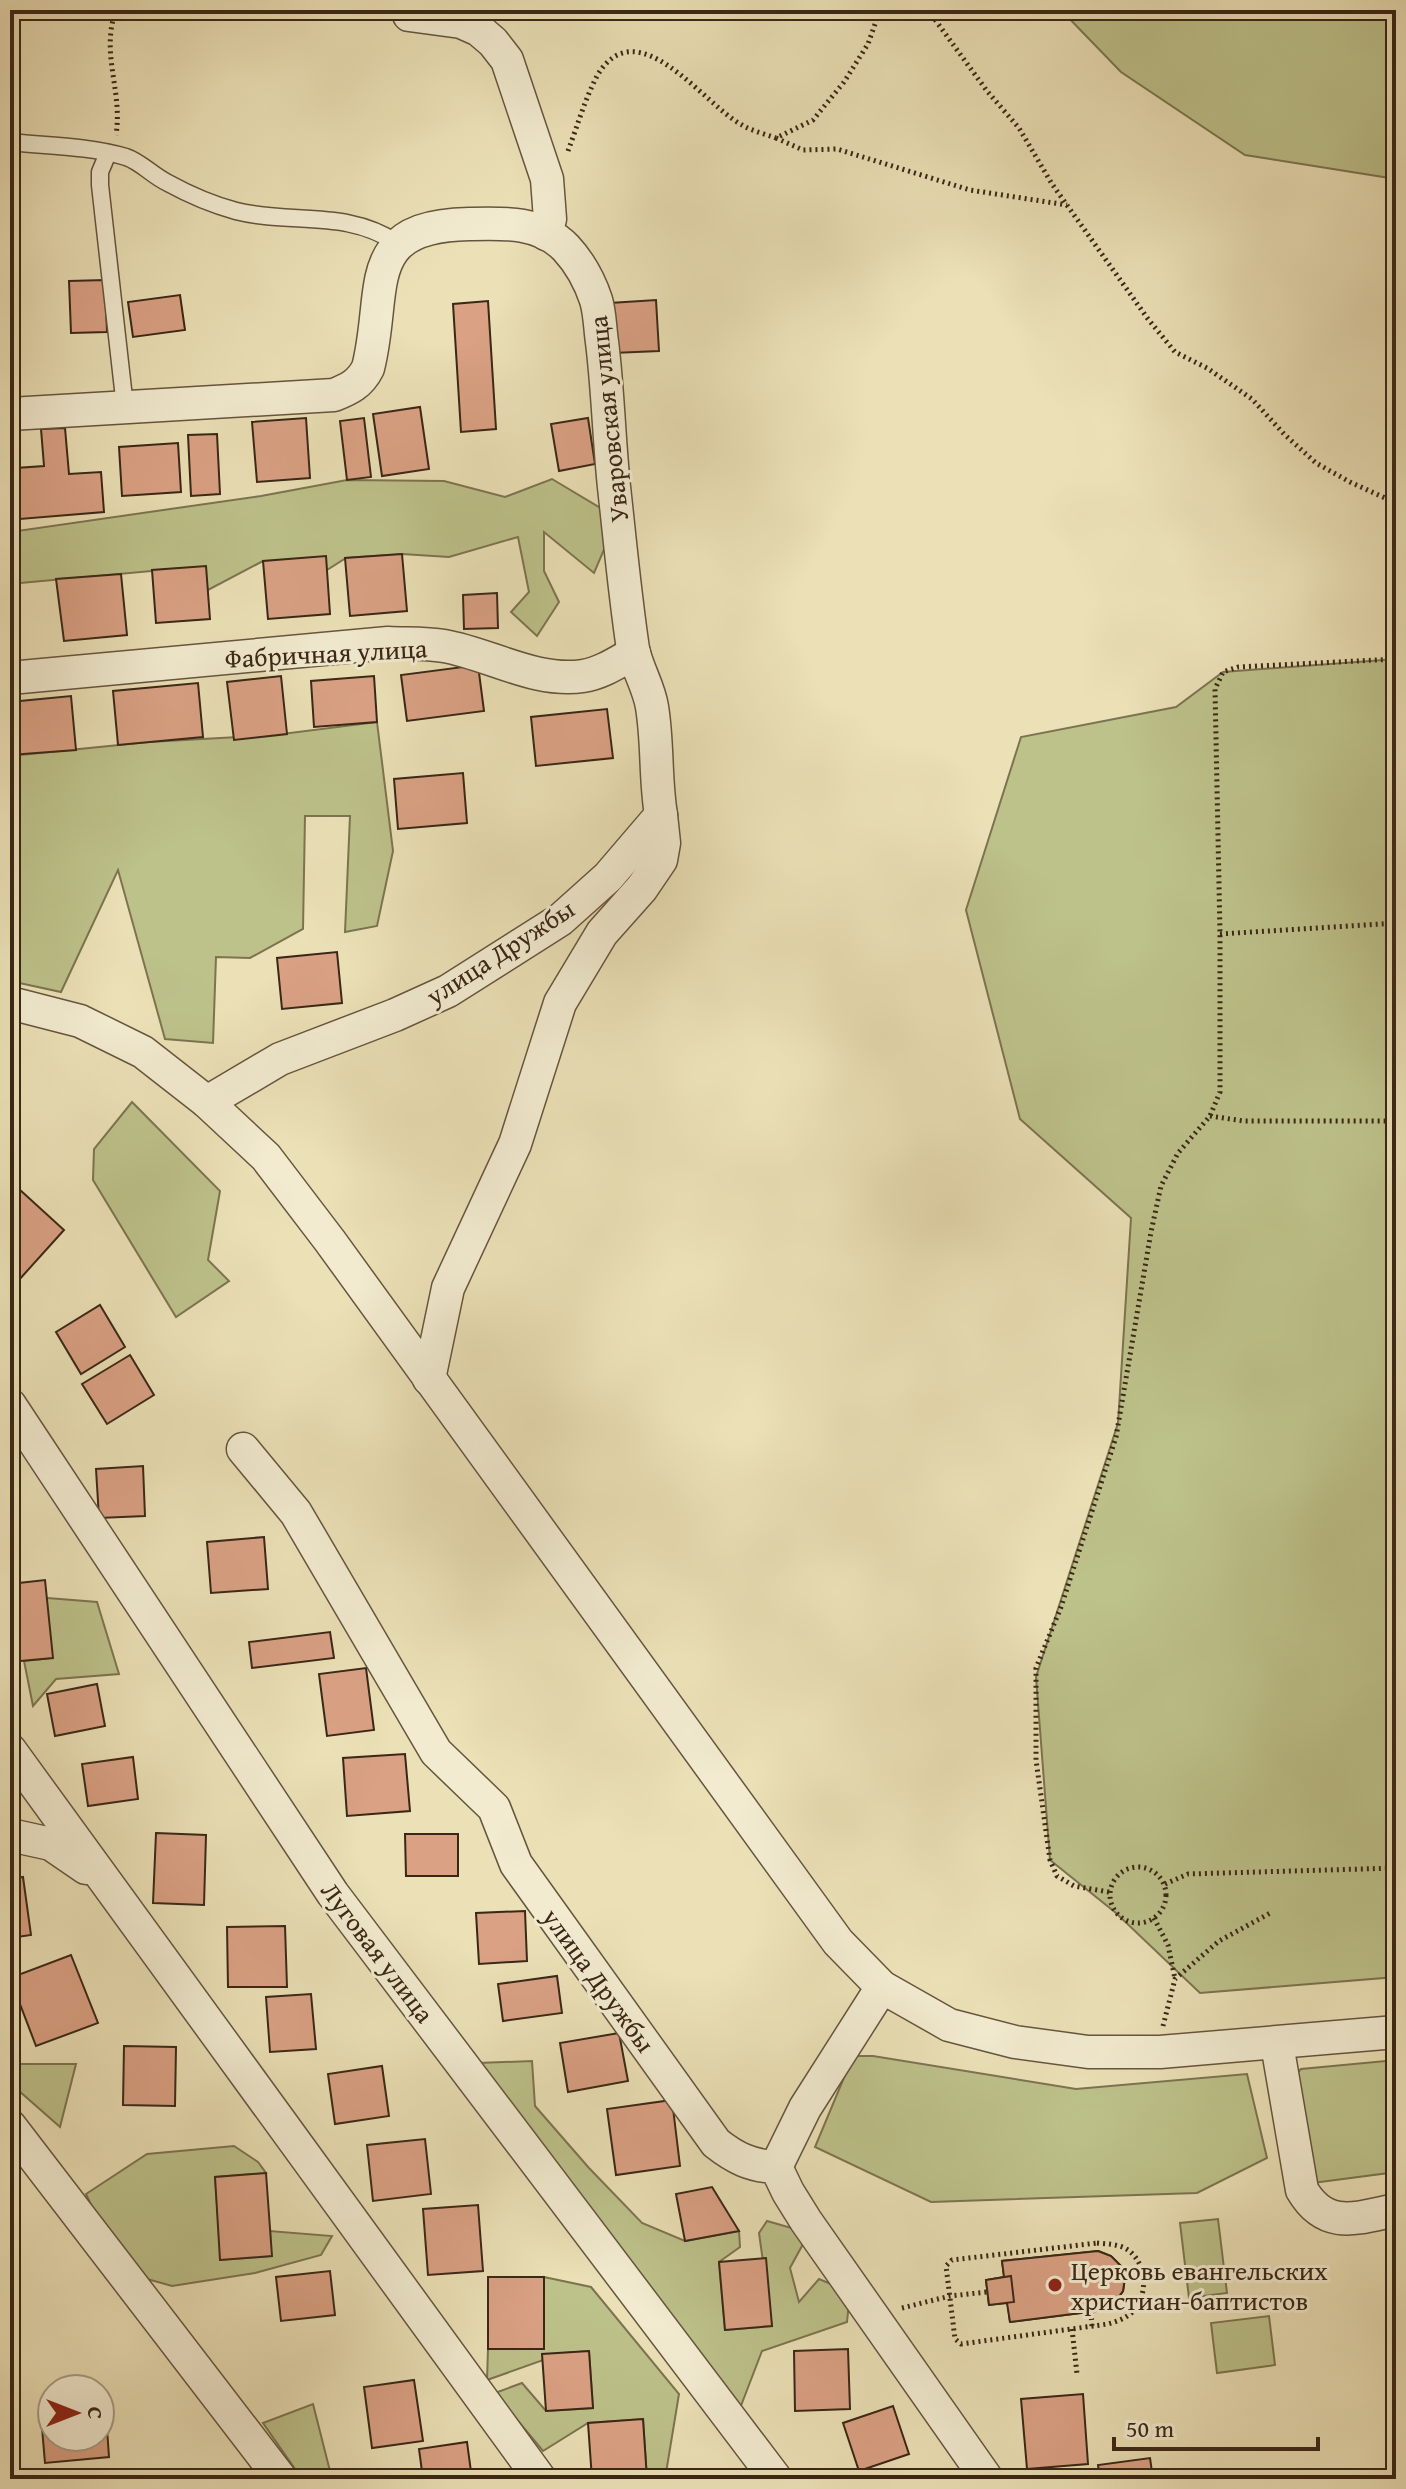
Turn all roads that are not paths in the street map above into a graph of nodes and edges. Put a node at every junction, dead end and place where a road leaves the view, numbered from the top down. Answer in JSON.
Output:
{"nodes":[{"id":1,"x":409,"y":15,"type":"dead end"},
{"id":2,"x":10,"y":142,"type":"edge"},
{"id":3,"x":108,"y":153,"type":"junction"},
{"id":4,"x":546,"y":234,"type":"junction"},
{"id":5,"x":397,"y":243,"type":"junction"},
{"id":6,"x":125,"y":407,"type":"junction"},
{"id":7,"x":10,"y":414,"type":"edge"},
{"id":8,"x":634,"y":653,"type":"junction"},
{"id":9,"x":10,"y":678,"type":"edge"},
{"id":10,"x":661,"y":815,"type":"junction"},
{"id":11,"x":10,"y":1003,"type":"edge"},
{"id":12,"x":207,"y":1102,"type":"junction"},
{"id":13,"x":429,"y":1379,"type":"junction"},
{"id":14,"x":10,"y":1405,"type":"edge"},
{"id":15,"x":243,"y":1449,"type":"dead end"},
{"id":16,"x":10,"y":1750,"type":"edge"},
{"id":17,"x":46,"y":1799,"type":"junction"},
{"id":18,"x":10,"y":1828,"type":"edge"},
{"id":19,"x":10,"y":1835,"type":"edge"},
{"id":20,"x":114,"y":1894,"type":"junction"},
{"id":21,"x":882,"y":1987,"type":"junction"},
{"id":22,"x":1396,"y":2032,"type":"edge"},
{"id":23,"x":1277,"y":2044,"type":"junction"},
{"id":24,"x":10,"y":2126,"type":"edge"},
{"id":25,"x":776,"y":2167,"type":"junction"},
{"id":26,"x":1396,"y":2210,"type":"edge"},
{"id":27,"x":281,"y":2479,"type":"edge"},
{"id":28,"x":540,"y":2479,"type":"edge"},
{"id":29,"x":776,"y":2479,"type":"edge"},
{"id":30,"x":987,"y":2479,"type":"edge"}],
"edges":[{"from":1,"to":4,"type":"street"},
{"from":2,"to":3,"type":"lane"},
{"from":3,"to":5,"type":"lane"},
{"from":3,"to":6,"type":"lane"},
{"from":4,"to":5,"type":"street","name":"Уваровская улица"},
{"from":4,"to":8,"type":"street","name":"Уваровская улица"},
{"from":5,"to":6,"type":"street"},
{"from":6,"to":7,"type":"street"},
{"from":8,"to":9,"type":"street","name":"Фабричная улица"},
{"from":8,"to":10,"type":"street"},
{"from":10,"to":12,"type":"street","name":"улица Дружбы"},
{"from":10,"to":13,"type":"street"},
{"from":11,"to":12,"type":"street"},
{"from":12,"to":13,"type":"street"},
{"from":13,"to":21,"type":"street"},
{"from":14,"to":29,"type":"street","name":"Луговая улица"},
{"from":15,"to":25,"type":"street","name":"улица Дружбы"},
{"from":16,"to":17,"type":"street"},
{"from":17,"to":18,"type":"street"},
{"from":17,"to":20,"type":"street"},
{"from":19,"to":20,"type":"street"},
{"from":20,"to":28,"type":"street"},
{"from":21,"to":23,"type":"street"},
{"from":21,"to":25,"type":"street"},
{"from":22,"to":23,"type":"street"},
{"from":23,"to":26,"type":"street"},
{"from":24,"to":27,"type":"street"},
{"from":25,"to":30,"type":"street"}]}
